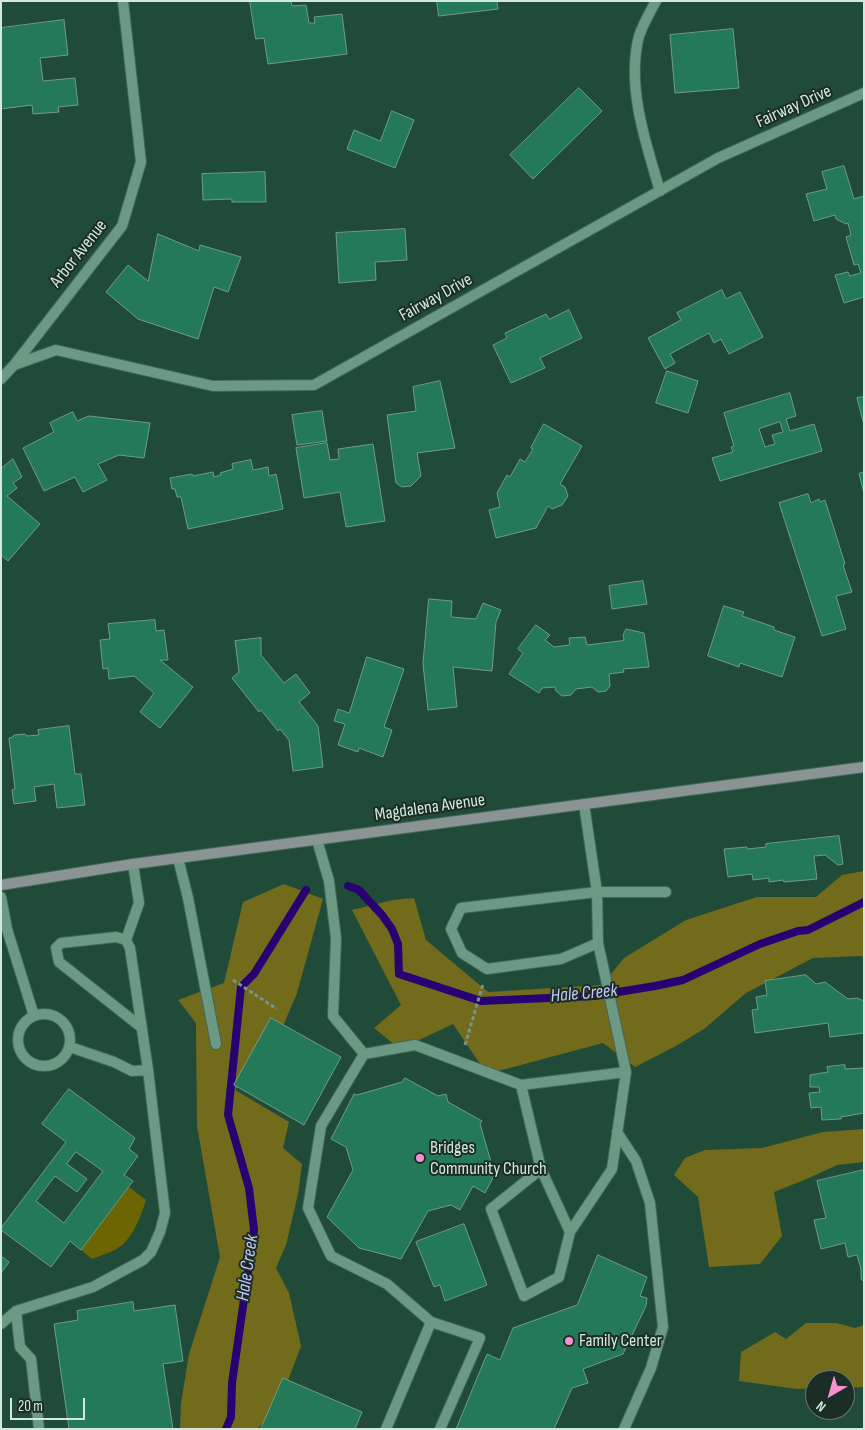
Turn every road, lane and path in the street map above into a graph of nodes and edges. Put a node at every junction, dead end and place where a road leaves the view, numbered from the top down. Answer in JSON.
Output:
{"nodes":[{"id":1,"x":122,"y":1,"type":"edge"},
{"id":2,"x":656,"y":1,"type":"edge"},
{"id":3,"x":864,"y":93,"type":"edge"},
{"id":4,"x":660,"y":192,"type":"junction"},
{"id":5,"x":14,"y":365,"type":"junction"},
{"id":6,"x":1,"y":379,"type":"edge"},
{"id":7,"x":864,"y":767,"type":"edge"},
{"id":8,"x":584,"y":804,"type":"junction"},
{"id":9,"x":317,"y":840,"type":"junction"},
{"id":10,"x":178,"y":858,"type":"junction"},
{"id":11,"x":134,"y":864,"type":"junction"},
{"id":12,"x":1,"y":884,"type":"edge"},
{"id":13,"x":597,"y":892,"type":"junction"},
{"id":14,"x":666,"y":892,"type":"dead end"},
{"id":15,"x":1,"y":897,"type":"edge"},
{"id":16,"x":126,"y":940,"type":"junction"},
{"id":17,"x":598,"y":944,"type":"junction"},
{"id":18,"x":233,"y":980,"type":"dead end"},
{"id":19,"x":481,"y":992,"type":"dead end"},
{"id":20,"x":276,"y":1009,"type":"dead end"},
{"id":21,"x":34,"y":1016,"type":"junction"},
{"id":22,"x":141,"y":1027,"type":"junction"},
{"id":23,"x":216,"y":1044,"type":"dead end"},
{"id":24,"x":70,"y":1047,"type":"junction"},
{"id":25,"x":364,"y":1054,"type":"junction"},
{"id":26,"x":460,"y":1062,"type":"junction"},
{"id":27,"x":148,"y":1070,"type":"junction"},
{"id":28,"x":626,"y":1072,"type":"junction"},
{"id":29,"x":521,"y":1085,"type":"junction"},
{"id":30,"x":617,"y":1132,"type":"junction"},
{"id":31,"x":541,"y":1169,"type":"junction"},
{"id":32,"x":570,"y":1232,"type":"junction"},
{"id":33,"x":16,"y":1311,"type":"junction"},
{"id":34,"x":431,"y":1322,"type":"junction"},
{"id":35,"x":1,"y":1324,"type":"edge"},
{"id":36,"x":40,"y":1429,"type":"edge"},
{"id":37,"x":386,"y":1429,"type":"edge"},
{"id":38,"x":440,"y":1429,"type":"edge"},
{"id":39,"x":624,"y":1429,"type":"edge"}],
"edges":[{"from":1,"to":5,"type":"street","name":"Arbor Avenue"},
{"from":2,"to":4,"type":"street"},
{"from":3,"to":4,"type":"street","name":"Fairway Drive"},
{"from":4,"to":5,"type":"street","name":"Fairway Drive"},
{"from":5,"to":6,"type":"street","name":"Fairway Drive"},
{"from":7,"to":8,"type":"main road","name":"Magdalena Avenue"},
{"from":8,"to":9,"type":"main road","name":"Magdalena Avenue"},
{"from":8,"to":13,"type":"street"},
{"from":9,"to":10,"type":"main road","name":"Magdalena Avenue"},
{"from":9,"to":25,"type":"street"},
{"from":10,"to":11,"type":"main road","name":"Magdalena Avenue"},
{"from":10,"to":23,"type":"street"},
{"from":11,"to":12,"type":"main road","name":"Magdalena Avenue"},
{"from":11,"to":16,"type":"street"},
{"from":13,"to":14,"type":"street"},
{"from":13,"to":17,"type":"street"},
{"from":13,"to":17,"type":"street"},
{"from":15,"to":21,"type":"street"},
{"from":16,"to":22,"type":"street"},
{"from":16,"to":22,"type":"street"},
{"from":17,"to":28,"type":"street"},
{"from":18,"to":20,"type":"path"},
{"from":19,"to":26,"type":"path"},
{"from":21,"to":24,"type":"street"},
{"from":21,"to":24,"type":"street"},
{"from":22,"to":27,"type":"street"},
{"from":24,"to":27,"type":"street"},
{"from":25,"to":26,"type":"street"},
{"from":25,"to":34,"type":"street"},
{"from":26,"to":29,"type":"street"},
{"from":27,"to":33,"type":"street"},
{"from":28,"to":29,"type":"street"},
{"from":28,"to":30,"type":"street"},
{"from":29,"to":31,"type":"street"},
{"from":30,"to":32,"type":"street"},
{"from":30,"to":39,"type":"street"},
{"from":31,"to":32,"type":"street"},
{"from":31,"to":32,"type":"street"},
{"from":33,"to":35,"type":"street"},
{"from":33,"to":36,"type":"street"},
{"from":34,"to":37,"type":"street"},
{"from":34,"to":38,"type":"street"}]}
